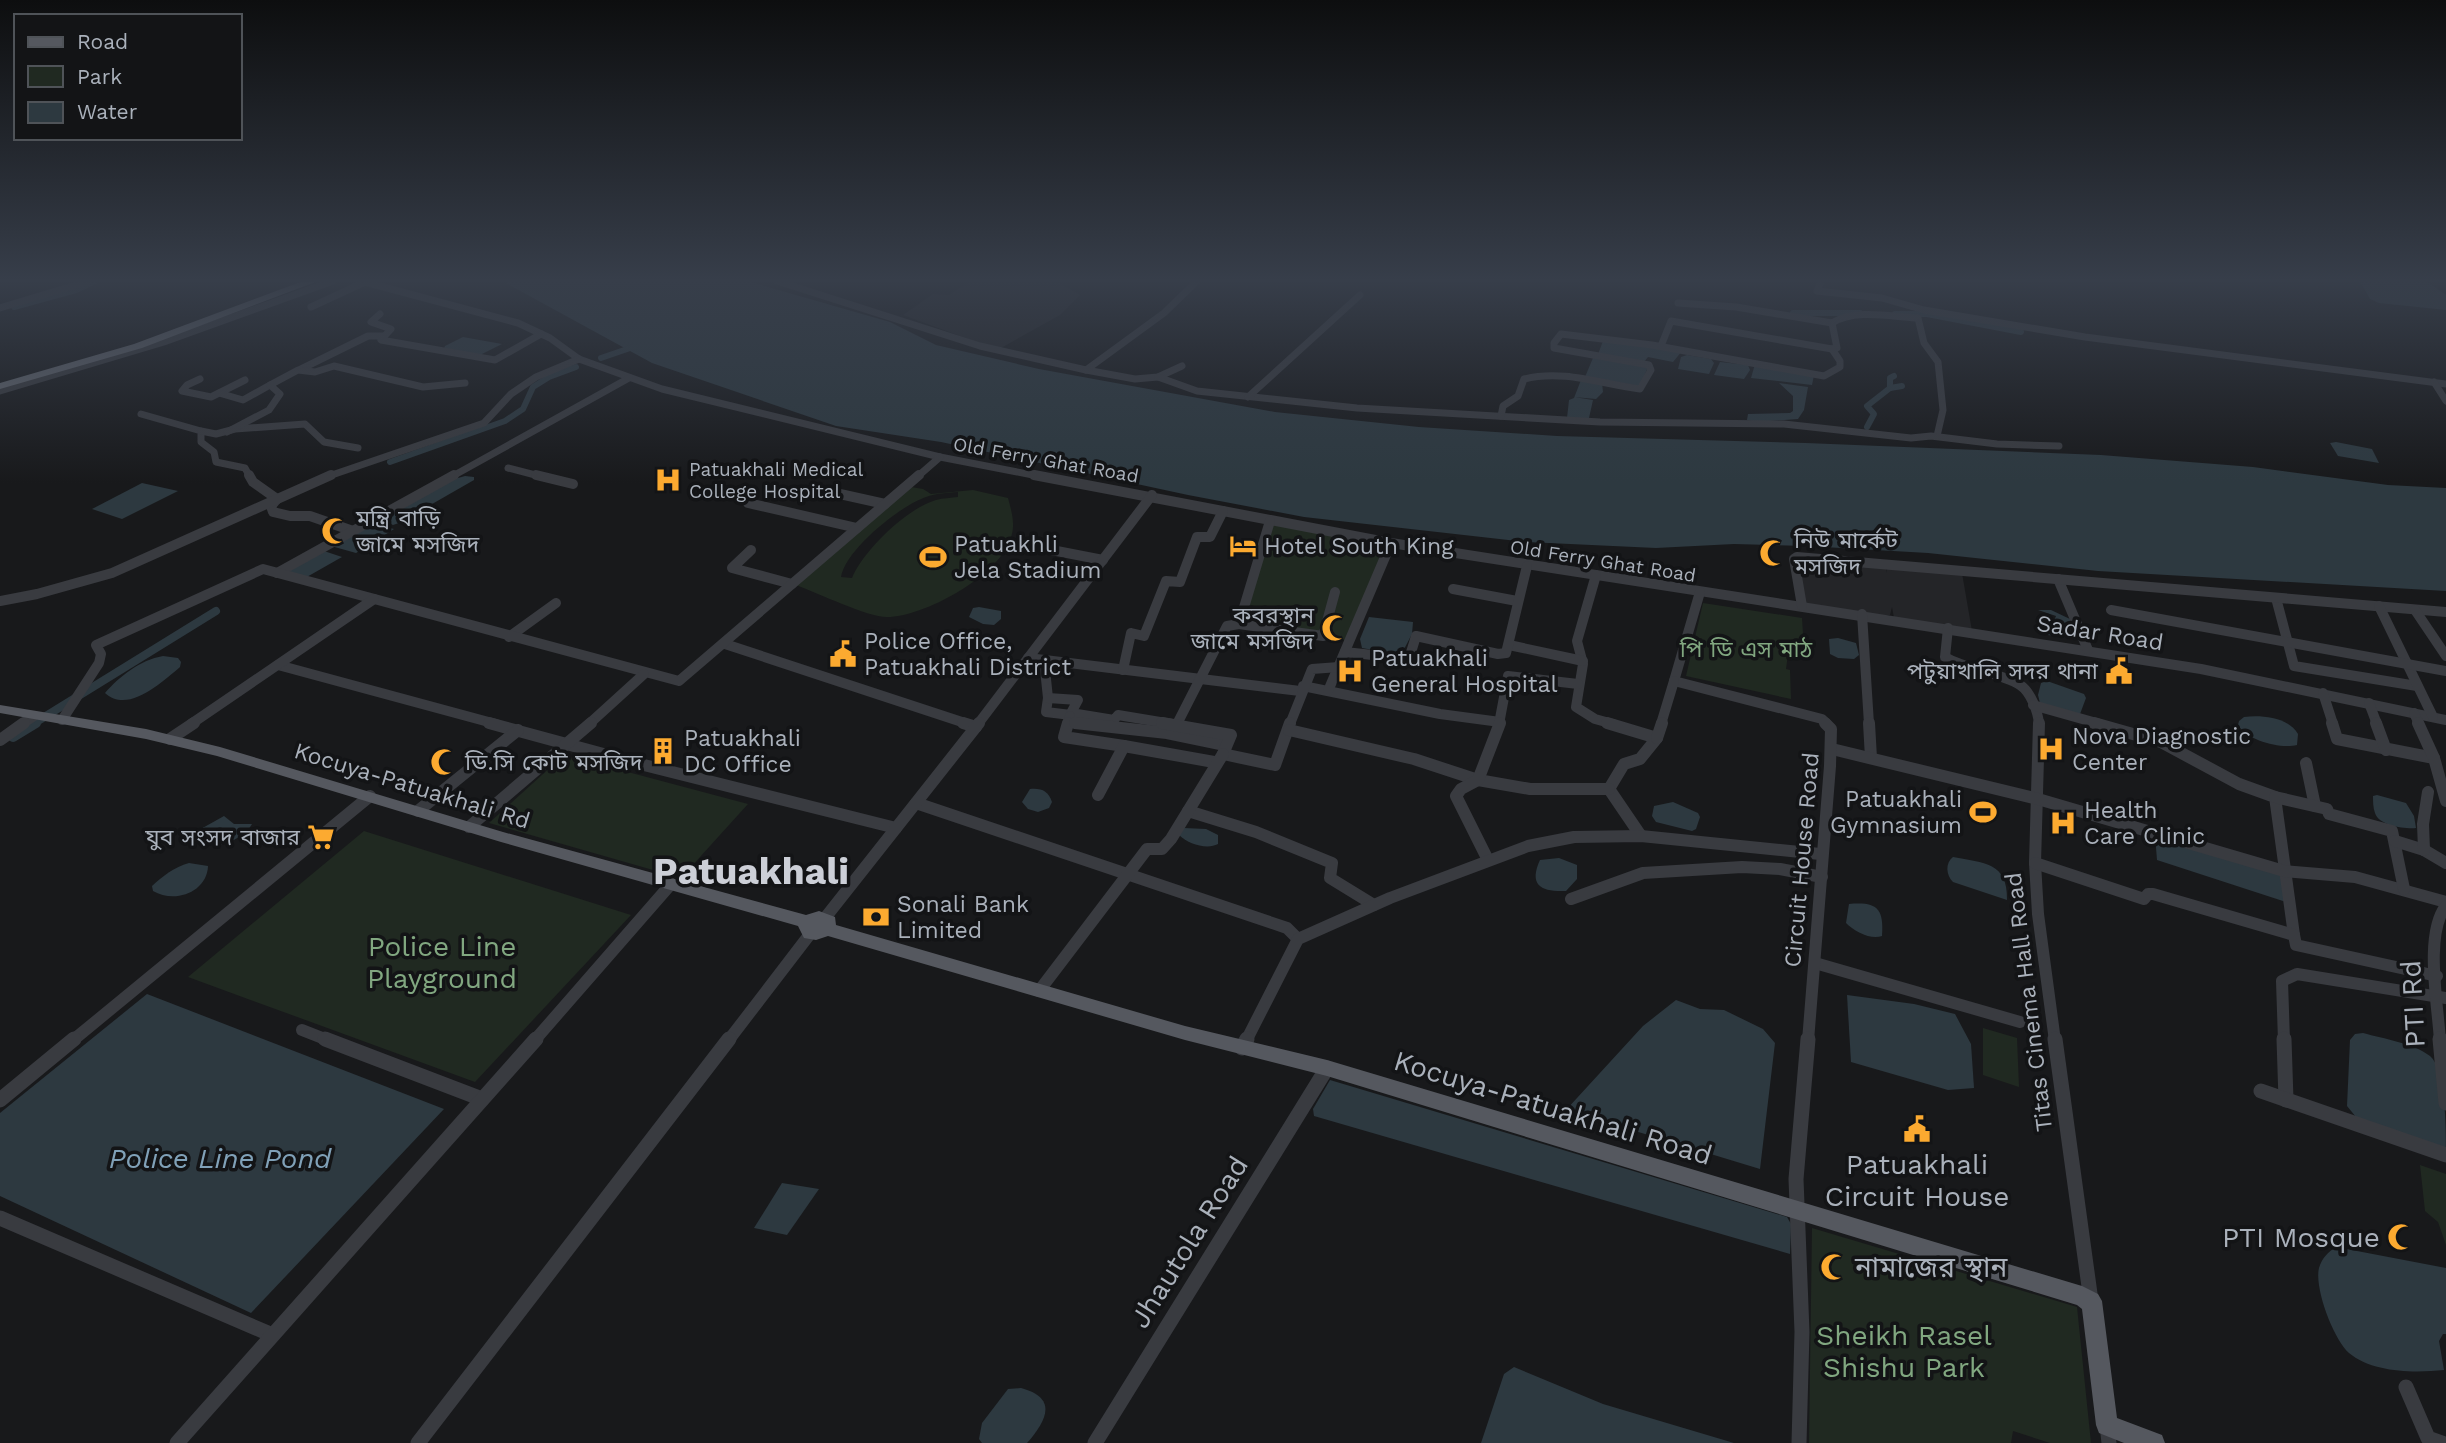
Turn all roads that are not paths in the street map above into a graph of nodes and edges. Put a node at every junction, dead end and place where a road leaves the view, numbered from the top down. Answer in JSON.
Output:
{"nodes":[{"id":1,"x":129,"y":348,"type":"edge"},
{"id":2,"x":141,"y":348,"type":"edge"},
{"id":3,"x":343,"y":348,"type":"edge"},
{"id":4,"x":419,"y":348,"type":"edge"},
{"id":5,"x":516,"y":348,"type":"edge"},
{"id":6,"x":568,"y":348,"type":"edge"},
{"id":7,"x":990,"y":348,"type":"edge"},
{"id":8,"x":1116,"y":348,"type":"edge"},
{"id":9,"x":1301,"y":348,"type":"edge"},
{"id":10,"x":1556,"y":348,"type":"edge"},
{"id":11,"x":1674,"y":348,"type":"edge"},
{"id":12,"x":1828,"y":348,"type":"edge"},
{"id":13,"x":1835,"y":348,"type":"edge"},
{"id":14,"x":1927,"y":348,"type":"edge"},
{"id":15,"x":2186,"y":348,"type":"edge"},
{"id":16,"x":1832,"y":349,"type":"junction"},
{"id":17,"x":579,"y":359,"type":"junction"},
{"id":18,"x":1182,"y":366,"type":"dead end"},
{"id":19,"x":298,"y":370,"type":"junction"},
{"id":20,"x":1086,"y":370,"type":"junction"},
{"id":21,"x":1158,"y":377,"type":"junction"},
{"id":22,"x":629,"y":378,"type":"junction"},
{"id":23,"x":200,"y":379,"type":"dead end"},
{"id":24,"x":246,"y":380,"type":"dead end"},
{"id":25,"x":2434,"y":382,"type":"junction"},
{"id":26,"x":465,"y":383,"type":"dead end"},
{"id":27,"x":2446,"y":384,"type":"edge"},
{"id":28,"x":270,"y":385,"type":"junction"},
{"id":29,"x":0,"y":388,"type":"edge"},
{"id":30,"x":219,"y":393,"type":"junction"},
{"id":31,"x":1248,"y":397,"type":"junction"},
{"id":32,"x":2446,"y":401,"type":"edge"},
{"id":33,"x":141,"y":414,"type":"dead end"},
{"id":34,"x":1501,"y":416,"type":"junction"},
{"id":35,"x":201,"y":431,"type":"junction"},
{"id":36,"x":227,"y":432,"type":"junction"},
{"id":37,"x":1937,"y":436,"type":"junction"},
{"id":38,"x":2059,"y":446,"type":"dead end"},
{"id":39,"x":358,"y":448,"type":"dead end"},
{"id":40,"x":940,"y":457,"type":"junction"},
{"id":41,"x":508,"y":468,"type":"dead end"},
{"id":42,"x":573,"y":484,"type":"dead end"},
{"id":43,"x":831,"y":492,"type":"dead end"},
{"id":44,"x":1152,"y":495,"type":"junction"},
{"id":45,"x":277,"y":499,"type":"junction"},
{"id":46,"x":748,"y":503,"type":"dead end"},
{"id":47,"x":885,"y":504,"type":"junction"},
{"id":48,"x":1223,"y":511,"type":"junction"},
{"id":49,"x":1270,"y":521,"type":"junction"},
{"id":50,"x":857,"y":527,"type":"junction"},
{"id":51,"x":353,"y":531,"type":"junction"},
{"id":52,"x":1391,"y":543,"type":"junction"},
{"id":53,"x":1031,"y":546,"type":"dead end"},
{"id":54,"x":751,"y":550,"type":"dead end"},
{"id":55,"x":1103,"y":560,"type":"junction"},
{"id":56,"x":1527,"y":566,"type":"junction"},
{"id":57,"x":277,"y":573,"type":"junction"},
{"id":58,"x":1596,"y":575,"type":"junction"},
{"id":59,"x":2058,"y":579,"type":"junction"},
{"id":60,"x":792,"y":584,"type":"junction"},
{"id":61,"x":1453,"y":589,"type":"dead end"},
{"id":62,"x":1335,"y":592,"type":"dead end"},
{"id":63,"x":1700,"y":592,"type":"junction"},
{"id":64,"x":2276,"y":598,"type":"junction"},
{"id":65,"x":374,"y":599,"type":"junction"},
{"id":66,"x":1744,"y":599,"type":"joint"},
{"id":67,"x":0,"y":601,"type":"edge"},
{"id":68,"x":1517,"y":601,"type":"junction"},
{"id":69,"x":556,"y":603,"type":"dead end"},
{"id":70,"x":1802,"y":606,"type":"junction"},
{"id":71,"x":2379,"y":606,"type":"junction"},
{"id":72,"x":2111,"y":610,"type":"dead end"},
{"id":73,"x":2415,"y":610,"type":"junction"},
{"id":74,"x":2446,"y":612,"type":"edge"},
{"id":75,"x":1862,"y":614,"type":"junction"},
{"id":76,"x":1239,"y":624,"type":"junction"},
{"id":77,"x":1948,"y":628,"type":"junction"},
{"id":78,"x":509,"y":637,"type":"junction"},
{"id":79,"x":724,"y":643,"type":"junction"},
{"id":80,"x":2287,"y":643,"type":"junction"},
{"id":81,"x":1509,"y":645,"type":"junction"},
{"id":82,"x":2088,"y":650,"type":"junction"},
{"id":83,"x":1345,"y":652,"type":"junction"},
{"id":84,"x":2446,"y":656,"type":"edge"},
{"id":85,"x":1028,"y":658,"type":"junction"},
{"id":86,"x":1044,"y":660,"type":"junction"},
{"id":87,"x":1583,"y":660,"type":"junction"},
{"id":88,"x":2406,"y":664,"type":"junction"},
{"id":89,"x":278,"y":665,"type":"junction"},
{"id":90,"x":1339,"y":667,"type":"junction"},
{"id":91,"x":1123,"y":670,"type":"junction"},
{"id":92,"x":2446,"y":671,"type":"edge"},
{"id":93,"x":643,"y":674,"type":"junction"},
{"id":94,"x":1200,"y":677,"type":"junction"},
{"id":95,"x":1674,"y":681,"type":"junction"},
{"id":96,"x":1578,"y":684,"type":"junction"},
{"id":97,"x":2417,"y":686,"type":"junction"},
{"id":98,"x":1301,"y":689,"type":"junction"},
{"id":99,"x":1328,"y":691,"type":"junction"},
{"id":100,"x":2323,"y":693,"type":"junction"},
{"id":101,"x":1048,"y":698,"type":"junction"},
{"id":102,"x":2369,"y":703,"type":"junction"},
{"id":103,"x":2033,"y":705,"type":"junction"},
{"id":104,"x":0,"y":709,"type":"edge"},
{"id":105,"x":2414,"y":713,"type":"junction"},
{"id":106,"x":34,"y":716,"type":"junction"},
{"id":107,"x":1070,"y":717,"type":"junction"},
{"id":108,"x":2433,"y":717,"type":"junction"},
{"id":109,"x":59,"y":720,"type":"junction"},
{"id":110,"x":2446,"y":720,"type":"edge"},
{"id":111,"x":1500,"y":722,"type":"junction"},
{"id":112,"x":1177,"y":725,"type":"junction"},
{"id":113,"x":976,"y":727,"type":"junction"},
{"id":114,"x":518,"y":730,"type":"junction"},
{"id":115,"x":1289,"y":730,"type":"junction"},
{"id":116,"x":1657,"y":738,"type":"junction"},
{"id":117,"x":170,"y":739,"type":"junction"},
{"id":118,"x":0,"y":740,"type":"edge"},
{"id":119,"x":568,"y":744,"type":"junction"},
{"id":120,"x":1124,"y":746,"type":"junction"},
{"id":121,"x":1832,"y":749,"type":"junction"},
{"id":122,"x":2386,"y":750,"type":"junction"},
{"id":123,"x":1221,"y":754,"type":"junction"},
{"id":124,"x":1871,"y":758,"type":"junction"},
{"id":125,"x":2306,"y":763,"type":"dead end"},
{"id":126,"x":2439,"y":763,"type":"edge"},
{"id":127,"x":1478,"y":780,"type":"junction"},
{"id":128,"x":1609,"y":789,"type":"junction"},
{"id":129,"x":2428,"y":792,"type":"dead end"},
{"id":130,"x":1098,"y":795,"type":"dead end"},
{"id":131,"x":370,"y":796,"type":"junction"},
{"id":132,"x":2275,"y":797,"type":"junction"},
{"id":133,"x":2038,"y":799,"type":"junction"},
{"id":134,"x":2446,"y":801,"type":"edge"},
{"id":135,"x":916,"y":803,"type":"junction"},
{"id":136,"x":2315,"y":806,"type":"junction"},
{"id":137,"x":418,"y":811,"type":"junction"},
{"id":138,"x":1188,"y":811,"type":"junction"},
{"id":139,"x":469,"y":827,"type":"junction"},
{"id":140,"x":896,"y":828,"type":"junction"},
{"id":141,"x":1641,"y":836,"type":"junction"},
{"id":142,"x":2395,"y":841,"type":"junction"},
{"id":143,"x":2424,"y":850,"type":"junction"},
{"id":144,"x":1820,"y":854,"type":"junction"},
{"id":145,"x":1488,"y":860,"type":"junction"},
{"id":146,"x":2035,"y":863,"type":"junction"},
{"id":147,"x":2446,"y":863,"type":"edge"},
{"id":148,"x":2284,"y":871,"type":"junction"},
{"id":149,"x":1128,"y":874,"type":"junction"},
{"id":150,"x":1822,"y":877,"type":"junction"},
{"id":151,"x":671,"y":884,"type":"junction"},
{"id":152,"x":2404,"y":889,"type":"junction"},
{"id":153,"x":1571,"y":899,"type":"dead end"},
{"id":154,"x":2446,"y":904,"type":"edge"},
{"id":155,"x":1374,"y":905,"type":"junction"},
{"id":156,"x":817,"y":926,"type":"junction"},
{"id":157,"x":2294,"y":935,"type":"junction"},
{"id":158,"x":1298,"y":939,"type":"junction"},
{"id":159,"x":2440,"y":947,"type":"edge"},
{"id":160,"x":1815,"y":963,"type":"junction"},
{"id":161,"x":2437,"y":976,"type":"junction"},
{"id":162,"x":1039,"y":991,"type":"junction"},
{"id":163,"x":2442,"y":997,"type":"edge"},
{"id":164,"x":2020,"y":1022,"type":"dead end"},
{"id":165,"x":302,"y":1030,"type":"dead end"},
{"id":166,"x":1242,"y":1048,"type":"junction"},
{"id":167,"x":1327,"y":1069,"type":"junction"},
{"id":168,"x":2261,"y":1091,"type":"dead end"},
{"id":169,"x":0,"y":1100,"type":"edge"},
{"id":170,"x":482,"y":1100,"type":"junction"},
{"id":171,"x":2286,"y":1100,"type":"junction"},
{"id":172,"x":2446,"y":1103,"type":"edge"},
{"id":173,"x":2446,"y":1155,"type":"edge"},
{"id":174,"x":1796,"y":1211,"type":"junction"},
{"id":175,"x":0,"y":1218,"type":"edge"},
{"id":176,"x":2091,"y":1301,"type":"junction"},
{"id":177,"x":270,"y":1334,"type":"junction"},
{"id":178,"x":2406,"y":1387,"type":"dead end"},
{"id":179,"x":2108,"y":1434,"type":"edge"},
{"id":180,"x":177,"y":1443,"type":"edge"},
{"id":181,"x":418,"y":1443,"type":"edge"},
{"id":182,"x":1095,"y":1443,"type":"edge"},
{"id":183,"x":1799,"y":1443,"type":"edge"},
{"id":184,"x":2154,"y":1443,"type":"edge"},
{"id":185,"x":2442,"y":1443,"type":"edge"}],
"edges":[{"from":1,"to":29,"type":"highway"},
{"from":2,"to":29,"type":"street"},
{"from":3,"to":19,"type":"street"},
{"from":4,"to":5,"type":"street"},
{"from":6,"to":17,"type":"street","name":"Old Ferry Ghat Road"},
{"from":7,"to":20,"type":"street"},
{"from":8,"to":20,"type":"street"},
{"from":9,"to":31,"type":"street"},
{"from":10,"to":34,"type":"street"},
{"from":11,"to":16,"type":"street"},
{"from":12,"to":16,"type":"street"},
{"from":13,"to":16,"type":"street"},
{"from":14,"to":37,"type":"street"},
{"from":15,"to":25,"type":"street"},
{"from":17,"to":22,"type":"street","name":"Old Ferry Ghat Road"},
{"from":17,"to":45,"type":"street"},
{"from":18,"to":21,"type":"street"},
{"from":19,"to":26,"type":"street"},
{"from":19,"to":28,"type":"street"},
{"from":20,"to":21,"type":"street"},
{"from":21,"to":31,"type":"street"},
{"from":22,"to":40,"type":"street","name":"Old Ferry Ghat Road"},
{"from":22,"to":51,"type":"street"},
{"from":23,"to":30,"type":"street"},
{"from":24,"to":30,"type":"street"},
{"from":25,"to":27,"type":"street"},
{"from":25,"to":32,"type":"street"},
{"from":28,"to":30,"type":"street"},
{"from":28,"to":36,"type":"street"},
{"from":31,"to":34,"type":"street"},
{"from":33,"to":35,"type":"street"},
{"from":34,"to":37,"type":"street"},
{"from":35,"to":36,"type":"street"},
{"from":35,"to":45,"type":"street"},
{"from":36,"to":39,"type":"street"},
{"from":37,"to":38,"type":"street"},
{"from":40,"to":44,"type":"street","name":"Old Ferry Ghat Road"},
{"from":40,"to":47,"type":"street"},
{"from":41,"to":42,"type":"street"},
{"from":43,"to":47,"type":"street"},
{"from":44,"to":48,"type":"street","name":"Old Ferry Ghat Road"},
{"from":44,"to":55,"type":"street"},
{"from":45,"to":51,"type":"street"},
{"from":45,"to":67,"type":"street"},
{"from":46,"to":50,"type":"street"},
{"from":47,"to":50,"type":"street"},
{"from":48,"to":49,"type":"street","name":"Old Ferry Ghat Road"},
{"from":48,"to":91,"type":"street"},
{"from":49,"to":52,"type":"street","name":"Old Ferry Ghat Road"},
{"from":49,"to":76,"type":"street"},
{"from":50,"to":60,"type":"street"},
{"from":51,"to":57,"type":"street"},
{"from":52,"to":56,"type":"street","name":"Old Ferry Ghat Road"},
{"from":52,"to":83,"type":"street"},
{"from":53,"to":55,"type":"street"},
{"from":54,"to":60,"type":"street"},
{"from":55,"to":85,"type":"street"},
{"from":56,"to":58,"type":"street","name":"Old Ferry Ghat Road"},
{"from":56,"to":68,"type":"street"},
{"from":57,"to":65,"type":"street"},
{"from":57,"to":109,"type":"street"},
{"from":58,"to":63,"type":"street","name":"Old Ferry Ghat Road"},
{"from":58,"to":87,"type":"street"},
{"from":59,"to":64,"type":"street"},
{"from":59,"to":70,"type":"street"},
{"from":59,"to":82,"type":"street"},
{"from":60,"to":79,"type":"street"},
{"from":61,"to":68,"type":"street"},
{"from":62,"to":76,"type":"street"},
{"from":63,"to":66,"type":"street","name":"Old Ferry Ghat Road"},
{"from":63,"to":95,"type":"street"},
{"from":64,"to":71,"type":"street"},
{"from":64,"to":80,"type":"street"},
{"from":65,"to":78,"type":"street"},
{"from":65,"to":89,"type":"street"},
{"from":66,"to":70,"type":"street","name":"Sadar Road"},
{"from":68,"to":81,"type":"street"},
{"from":69,"to":78,"type":"street"},
{"from":70,"to":75,"type":"street","name":"Sadar Road"},
{"from":71,"to":73,"type":"street"},
{"from":71,"to":88,"type":"street"},
{"from":72,"to":80,"type":"street"},
{"from":73,"to":74,"type":"street"},
{"from":73,"to":84,"type":"street"},
{"from":75,"to":77,"type":"street","name":"Sadar Road"},
{"from":75,"to":124,"type":"street"},
{"from":76,"to":94,"type":"street"},
{"from":77,"to":82,"type":"street","name":"Sadar Road"},
{"from":77,"to":103,"type":"street"},
{"from":78,"to":93,"type":"street"},
{"from":79,"to":93,"type":"street"},
{"from":79,"to":113,"type":"street"},
{"from":80,"to":88,"type":"street"},
{"from":80,"to":97,"type":"street"},
{"from":81,"to":83,"type":"street"},
{"from":81,"to":87,"type":"street"},
{"from":82,"to":100,"type":"street","name":"Sadar Road"},
{"from":83,"to":90,"type":"street"},
{"from":85,"to":86,"type":"street"},
{"from":85,"to":113,"type":"street"},
{"from":86,"to":91,"type":"street"},
{"from":86,"to":101,"type":"street"},
{"from":87,"to":96,"type":"street"},
{"from":88,"to":92,"type":"street"},
{"from":88,"to":97,"type":"street"},
{"from":89,"to":114,"type":"street"},
{"from":89,"to":117,"type":"street"},
{"from":90,"to":98,"type":"street"},
{"from":90,"to":99,"type":"street"},
{"from":91,"to":94,"type":"street"},
{"from":93,"to":119,"type":"street"},
{"from":94,"to":98,"type":"street"},
{"from":94,"to":112,"type":"street"},
{"from":95,"to":116,"type":"street"},
{"from":95,"to":121,"type":"street","name":"Circuit House Road"},
{"from":96,"to":111,"type":"street"},
{"from":96,"to":116,"type":"street"},
{"from":97,"to":108,"type":"street"},
{"from":98,"to":99,"type":"street"},
{"from":98,"to":115,"type":"street"},
{"from":99,"to":111,"type":"street"},
{"from":100,"to":102,"type":"street","name":"Sadar Road"},
{"from":100,"to":122,"type":"street"},
{"from":101,"to":107,"type":"street"},
{"from":101,"to":107,"type":"street"},
{"from":102,"to":105,"type":"street","name":"Sadar Road"},
{"from":102,"to":122,"type":"street"},
{"from":103,"to":132,"type":"street"},
{"from":103,"to":133,"type":"street","name":"Titas Cinema Hall Road"},
{"from":104,"to":106,"type":"main road","name":"Kocuya-Patuakhali Rd"},
{"from":105,"to":108,"type":"street","name":"Sadar Road"},
{"from":105,"to":126,"type":"street"},
{"from":106,"to":109,"type":"main road","name":"Kocuya-Patuakhali Rd"},
{"from":106,"to":118,"type":"street"},
{"from":107,"to":112,"type":"street"},
{"from":107,"to":120,"type":"street"},
{"from":107,"to":123,"type":"street"},
{"from":108,"to":110,"type":"street","name":"Sadar Road"},
{"from":109,"to":117,"type":"main road","name":"Kocuya-Patuakhali Rd"},
{"from":111,"to":127,"type":"street"},
{"from":112,"to":123,"type":"street"},
{"from":113,"to":135,"type":"street"},
{"from":114,"to":119,"type":"street"},
{"from":114,"to":137,"type":"street"},
{"from":115,"to":123,"type":"street"},
{"from":115,"to":127,"type":"street"},
{"from":116,"to":128,"type":"street"},
{"from":117,"to":131,"type":"main road","name":"Kocuya-Patuakhali Rd"},
{"from":119,"to":139,"type":"street"},
{"from":119,"to":140,"type":"street"},
{"from":120,"to":123,"type":"street"},
{"from":120,"to":130,"type":"street"},
{"from":121,"to":124,"type":"street"},
{"from":121,"to":144,"type":"street","name":"Circuit House Road"},
{"from":122,"to":126,"type":"street"},
{"from":123,"to":138,"type":"street"},
{"from":124,"to":133,"type":"street"},
{"from":125,"to":136,"type":"street"},
{"from":126,"to":134,"type":"street"},
{"from":127,"to":128,"type":"street"},
{"from":127,"to":145,"type":"street"},
{"from":128,"to":141,"type":"street"},
{"from":129,"to":143,"type":"street"},
{"from":131,"to":137,"type":"main road","name":"Kocuya-Patuakhali Rd"},
{"from":131,"to":169,"type":"street"},
{"from":132,"to":136,"type":"street"},
{"from":132,"to":148,"type":"street"},
{"from":133,"to":146,"type":"street","name":"Titas Cinema Hall Road"},
{"from":133,"to":148,"type":"street"},
{"from":135,"to":140,"type":"street"},
{"from":135,"to":149,"type":"street"},
{"from":136,"to":142,"type":"street"},
{"from":137,"to":139,"type":"main road","name":"Kocuya-Patuakhali Rd"},
{"from":138,"to":149,"type":"street"},
{"from":138,"to":155,"type":"street"},
{"from":139,"to":151,"type":"main road","name":"Kocuya-Patuakhali Rd"},
{"from":140,"to":156,"type":"street"},
{"from":141,"to":144,"type":"street"},
{"from":141,"to":145,"type":"street"},
{"from":142,"to":143,"type":"street"},
{"from":142,"to":152,"type":"street"},
{"from":143,"to":147,"type":"street"},
{"from":144,"to":150,"type":"street","name":"Circuit House Road"},
{"from":145,"to":155,"type":"street"},
{"from":146,"to":157,"type":"street"},
{"from":146,"to":176,"type":"street","name":"Titas Cinema Hall Road"},
{"from":148,"to":152,"type":"street"},
{"from":148,"to":157,"type":"street"},
{"from":149,"to":158,"type":"street"},
{"from":149,"to":162,"type":"street"},
{"from":150,"to":153,"type":"street"},
{"from":150,"to":160,"type":"street","name":"Circuit House Road"},
{"from":151,"to":156,"type":"main road","name":"Kocuya-Patuakhali Rd"},
{"from":151,"to":170,"type":"street"},
{"from":152,"to":154,"type":"street"},
{"from":154,"to":159,"type":"street","name":"PTI Rd"},
{"from":155,"to":158,"type":"street"},
{"from":156,"to":162,"type":"main road","name":"Kocuya-Patuakhali Road"},
{"from":156,"to":181,"type":"street"},
{"from":157,"to":161,"type":"street"},
{"from":158,"to":166,"type":"street"},
{"from":159,"to":161,"type":"street","name":"PTI Rd"},
{"from":160,"to":164,"type":"street"},
{"from":160,"to":174,"type":"street","name":"Circuit House Road"},
{"from":161,"to":163,"type":"street","name":"PTI Rd"},
{"from":162,"to":166,"type":"main road","name":"Kocuya-Patuakhali Road"},
{"from":163,"to":171,"type":"street"},
{"from":163,"to":172,"type":"street","name":"PTI Rd"},
{"from":165,"to":170,"type":"street"},
{"from":166,"to":167,"type":"main road","name":"Kocuya-Patuakhali Road"},
{"from":167,"to":174,"type":"main road","name":"Kocuya-Patuakhali Road"},
{"from":167,"to":182,"type":"street","name":"Jhautola Road"},
{"from":168,"to":171,"type":"street"},
{"from":170,"to":177,"type":"street"},
{"from":171,"to":173,"type":"street"},
{"from":174,"to":176,"type":"main road","name":"Kocuya-Patuakhali Road"},
{"from":174,"to":183,"type":"street","name":"Circuit House Road"},
{"from":175,"to":177,"type":"street"},
{"from":176,"to":179,"type":"main road"},
{"from":177,"to":180,"type":"street"},
{"from":178,"to":185,"type":"street"},
{"from":179,"to":184,"type":"main road"}]}
